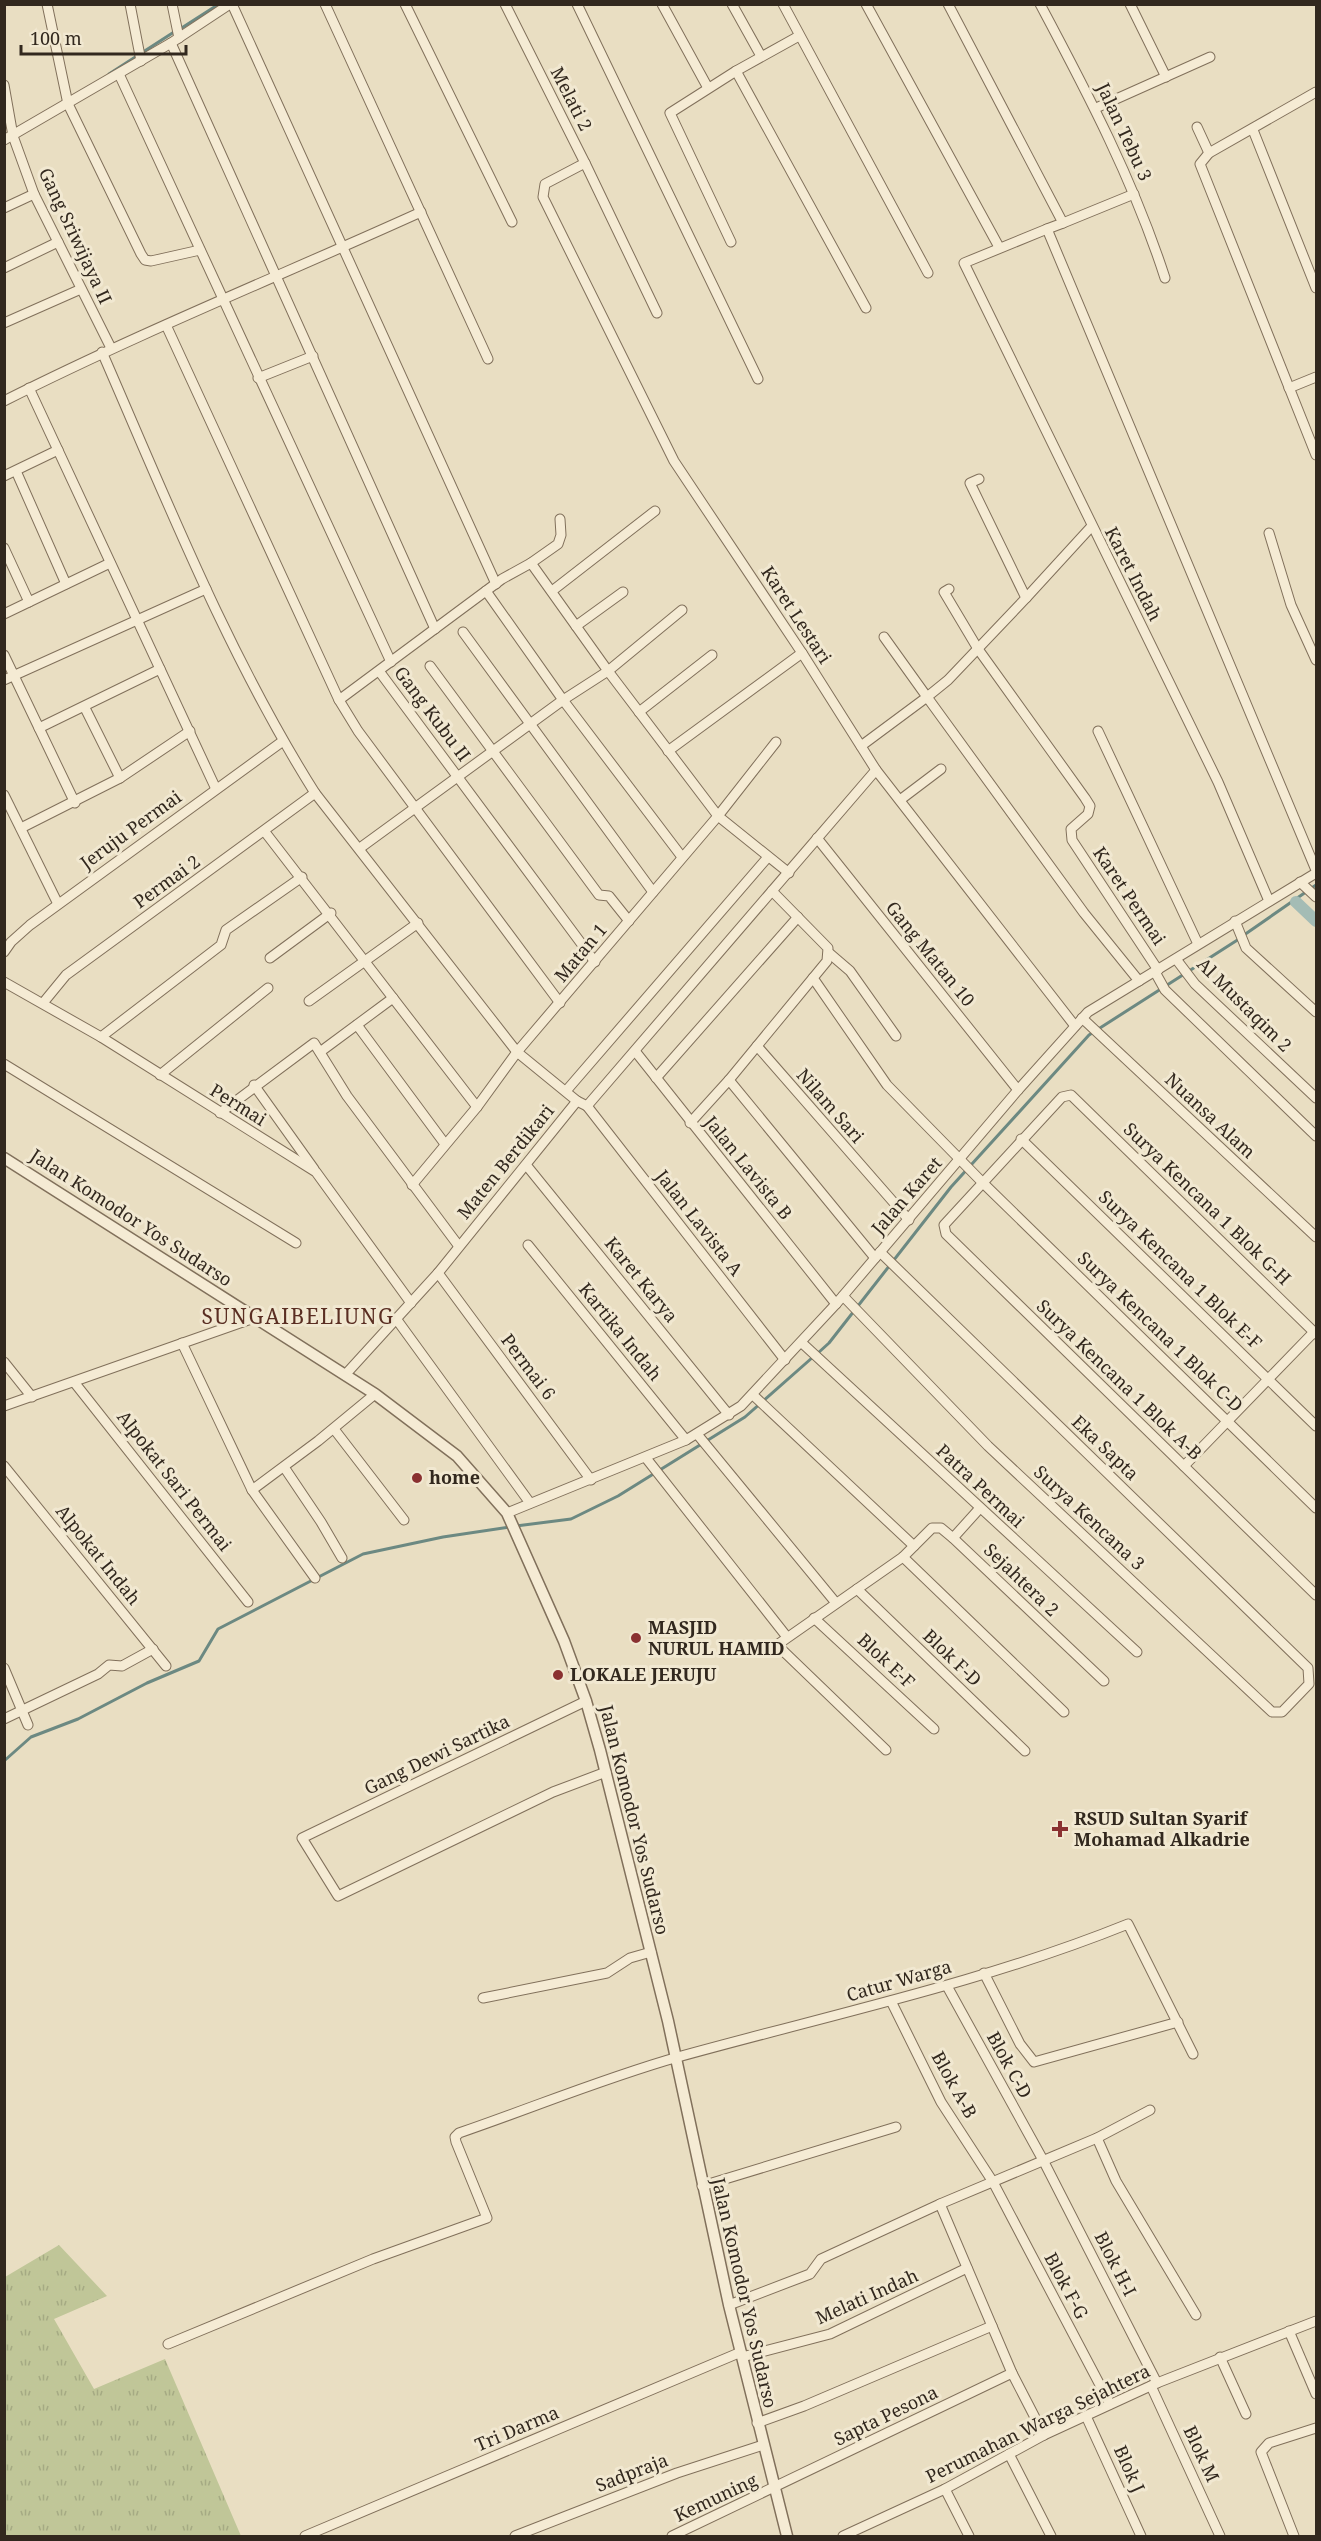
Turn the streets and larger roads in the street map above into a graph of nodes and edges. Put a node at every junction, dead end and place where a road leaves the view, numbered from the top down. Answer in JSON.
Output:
{"nodes":[{"id":1,"x":47,"y":4,"type":"edge"},
{"id":2,"x":130,"y":4,"type":"edge"},
{"id":3,"x":172,"y":4,"type":"edge"},
{"id":4,"x":231,"y":4,"type":"edge"},
{"id":5,"x":325,"y":4,"type":"edge"},
{"id":6,"x":405,"y":4,"type":"edge"},
{"id":7,"x":505,"y":4,"type":"edge"},
{"id":8,"x":577,"y":4,"type":"edge"},
{"id":9,"x":662,"y":4,"type":"edge"},
{"id":10,"x":732,"y":4,"type":"edge"},
{"id":11,"x":783,"y":4,"type":"edge"},
{"id":12,"x":866,"y":4,"type":"edge"},
{"id":13,"x":948,"y":4,"type":"edge"},
{"id":14,"x":1041,"y":4,"type":"edge"},
{"id":15,"x":1130,"y":4,"type":"edge"},
{"id":16,"x":176,"y":36,"type":"junction"},
{"id":17,"x":799,"y":36,"type":"junction"},
{"id":18,"x":761,"y":56,"type":"junction"},
{"id":19,"x":140,"y":57,"type":"junction"},
{"id":20,"x":1210,"y":57,"type":"dead end"},
{"id":21,"x":736,"y":71,"type":"junction"},
{"id":22,"x":119,"y":74,"type":"junction"},
{"id":23,"x":1166,"y":76,"type":"junction"},
{"id":24,"x":4,"y":85,"type":"edge"},
{"id":25,"x":708,"y":88,"type":"junction"},
{"id":26,"x":1317,"y":92,"type":"edge"},
{"id":27,"x":66,"y":99,"type":"junction"},
{"id":28,"x":1096,"y":108,"type":"junction"},
{"id":29,"x":1197,"y":127,"type":"dead end"},
{"id":30,"x":1253,"y":130,"type":"junction"},
{"id":31,"x":10,"y":133,"type":"edge"},
{"id":32,"x":1209,"y":153,"type":"junction"},
{"id":33,"x":585,"y":164,"type":"junction"},
{"id":34,"x":34,"y":194,"type":"junction"},
{"id":35,"x":1134,"y":194,"type":"junction"},
{"id":36,"x":4,"y":208,"type":"edge"},
{"id":37,"x":421,"y":212,"type":"junction"},
{"id":38,"x":512,"y":222,"type":"dead end"},
{"id":39,"x":1063,"y":224,"type":"junction"},
{"id":40,"x":1047,"y":229,"type":"junction"},
{"id":41,"x":58,"y":242,"type":"junction"},
{"id":42,"x":731,"y":242,"type":"dead end"},
{"id":43,"x":999,"y":247,"type":"junction"},
{"id":44,"x":342,"y":248,"type":"junction"},
{"id":45,"x":200,"y":250,"type":"junction"},
{"id":46,"x":4,"y":268,"type":"edge"},
{"id":47,"x":928,"y":273,"type":"dead end"},
{"id":48,"x":277,"y":275,"type":"junction"},
{"id":49,"x":1166,"y":278,"type":"dead end"},
{"id":50,"x":1317,"y":288,"type":"edge"},
{"id":51,"x":81,"y":290,"type":"junction"},
{"id":52,"x":223,"y":302,"type":"junction"},
{"id":53,"x":866,"y":308,"type":"dead end"},
{"id":54,"x":657,"y":313,"type":"dead end"},
{"id":55,"x":4,"y":323,"type":"edge"},
{"id":56,"x":166,"y":325,"type":"junction"},
{"id":57,"x":106,"y":350,"type":"junction"},
{"id":58,"x":313,"y":356,"type":"junction"},
{"id":59,"x":488,"y":359,"type":"dead end"},
{"id":60,"x":1317,"y":377,"type":"edge"},
{"id":61,"x":258,"y":378,"type":"junction"},
{"id":62,"x":758,"y":379,"type":"dead end"},
{"id":63,"x":29,"y":388,"type":"junction"},
{"id":64,"x":1289,"y":388,"type":"junction"},
{"id":65,"x":4,"y":401,"type":"edge"},
{"id":66,"x":58,"y":450,"type":"junction"},
{"id":67,"x":1317,"y":455,"type":"edge"},
{"id":68,"x":16,"y":471,"type":"junction"},
{"id":69,"x":4,"y":476,"type":"edge"},
{"id":70,"x":979,"y":479,"type":"dead end"},
{"id":71,"x":655,"y":511,"type":"dead end"},
{"id":72,"x":560,"y":519,"type":"dead end"},
{"id":73,"x":1091,"y":527,"type":"junction"},
{"id":74,"x":1269,"y":533,"type":"dead end"},
{"id":75,"x":4,"y":548,"type":"edge"},
{"id":76,"x":110,"y":563,"type":"junction"},
{"id":77,"x":531,"y":563,"type":"junction"},
{"id":78,"x":66,"y":584,"type":"junction"},
{"id":79,"x":496,"y":584,"type":"junction"},
{"id":80,"x":206,"y":589,"type":"junction"},
{"id":81,"x":949,"y":590,"type":"dead end"},
{"id":82,"x":486,"y":591,"type":"junction"},
{"id":83,"x":552,"y":591,"type":"junction"},
{"id":84,"x":623,"y":592,"type":"dead end"},
{"id":85,"x":1026,"y":598,"type":"junction"},
{"id":86,"x":29,"y":602,"type":"junction"},
{"id":87,"x":682,"y":610,"type":"dead end"},
{"id":88,"x":4,"y":614,"type":"edge"},
{"id":89,"x":137,"y":620,"type":"junction"},
{"id":90,"x":576,"y":626,"type":"junction"},
{"id":91,"x":435,"y":629,"type":"junction"},
{"id":92,"x":463,"y":632,"type":"dead end"},
{"id":93,"x":884,"y":637,"type":"dead end"},
{"id":94,"x":978,"y":649,"type":"junction"},
{"id":95,"x":802,"y":653,"type":"junction"},
{"id":96,"x":4,"y":655,"type":"edge"},
{"id":97,"x":712,"y":655,"type":"dead end"},
{"id":98,"x":1317,"y":660,"type":"edge"},
{"id":99,"x":390,"y":662,"type":"junction"},
{"id":100,"x":430,"y":666,"type":"dead end"},
{"id":101,"x":160,"y":669,"type":"junction"},
{"id":102,"x":379,"y":671,"type":"junction"},
{"id":103,"x":608,"y":671,"type":"junction"},
{"id":104,"x":14,"y":675,"type":"junction"},
{"id":105,"x":4,"y":680,"type":"edge"},
{"id":106,"x":927,"y":697,"type":"junction"},
{"id":107,"x":339,"y":700,"type":"junction"},
{"id":108,"x":563,"y":700,"type":"junction"},
{"id":109,"x":85,"y":708,"type":"junction"},
{"id":110,"x":639,"y":712,"type":"junction"},
{"id":111,"x":529,"y":725,"type":"junction"},
{"id":112,"x":39,"y":728,"type":"junction"},
{"id":113,"x":190,"y":730,"type":"junction"},
{"id":114,"x":1098,"y":731,"type":"dead end"},
{"id":115,"x":283,"y":741,"type":"junction"},
{"id":116,"x":776,"y":742,"type":"dead end"},
{"id":117,"x":861,"y":746,"type":"junction"},
{"id":118,"x":668,"y":751,"type":"junction"},
{"id":119,"x":492,"y":752,"type":"junction"},
{"id":120,"x":940,"y":769,"type":"dead end"},
{"id":121,"x":876,"y":770,"type":"junction"},
{"id":122,"x":458,"y":777,"type":"junction"},
{"id":123,"x":120,"y":778,"type":"junction"},
{"id":124,"x":216,"y":789,"type":"junction"},
{"id":125,"x":315,"y":793,"type":"junction"},
{"id":126,"x":4,"y":795,"type":"edge"},
{"id":127,"x":900,"y":800,"type":"junction"},
{"id":128,"x":75,"y":803,"type":"junction"},
{"id":129,"x":416,"y":807,"type":"junction"},
{"id":130,"x":718,"y":816,"type":"junction"},
{"id":131,"x":21,"y":828,"type":"junction"},
{"id":132,"x":265,"y":832,"type":"junction"},
{"id":133,"x":817,"y":838,"type":"junction"},
{"id":134,"x":360,"y":848,"type":"junction"},
{"id":135,"x":682,"y":857,"type":"junction"},
{"id":136,"x":768,"y":857,"type":"junction"},
{"id":137,"x":1317,"y":871,"type":"edge"},
{"id":138,"x":789,"y":873,"type":"junction"},
{"id":139,"x":302,"y":877,"type":"junction"},
{"id":140,"x":1302,"y":884,"type":"junction"},
{"id":141,"x":772,"y":891,"type":"junction"},
{"id":142,"x":653,"y":892,"type":"junction"},
{"id":143,"x":1317,"y":897,"type":"edge"},
{"id":144,"x":1269,"y":901,"type":"junction"},
{"id":145,"x":58,"y":904,"type":"junction"},
{"id":146,"x":331,"y":914,"type":"junction"},
{"id":147,"x":798,"y":917,"type":"junction"},
{"id":148,"x":629,"y":921,"type":"junction"},
{"id":149,"x":418,"y":922,"type":"junction"},
{"id":150,"x":1237,"y":923,"type":"junction"},
{"id":151,"x":1198,"y":944,"type":"junction"},
{"id":152,"x":4,"y":952,"type":"edge"},
{"id":153,"x":829,"y":953,"type":"junction"},
{"id":154,"x":270,"y":958,"type":"dead end"},
{"id":155,"x":365,"y":960,"type":"junction"},
{"id":156,"x":595,"y":962,"type":"junction"},
{"id":157,"x":1178,"y":962,"type":"junction"},
{"id":158,"x":1157,"y":973,"type":"junction"},
{"id":159,"x":813,"y":978,"type":"junction"},
{"id":160,"x":1139,"y":981,"type":"junction"},
{"id":161,"x":4,"y":982,"type":"edge"},
{"id":162,"x":268,"y":988,"type":"dead end"},
{"id":163,"x":393,"y":998,"type":"junction"},
{"id":164,"x":309,"y":1001,"type":"dead end"},
{"id":165,"x":43,"y":1003,"type":"junction"},
{"id":166,"x":560,"y":1003,"type":"junction"},
{"id":167,"x":1317,"y":1012,"type":"edge"},
{"id":168,"x":1083,"y":1020,"type":"junction"},
{"id":169,"x":357,"y":1025,"type":"junction"},
{"id":170,"x":1075,"y":1026,"type":"junction"},
{"id":171,"x":896,"y":1036,"type":"dead end"},
{"id":172,"x":101,"y":1037,"type":"junction"},
{"id":173,"x":757,"y":1046,"type":"junction"},
{"id":174,"x":635,"y":1051,"type":"junction"},
{"id":175,"x":320,"y":1052,"type":"junction"},
{"id":176,"x":517,"y":1052,"type":"junction"},
{"id":177,"x":4,"y":1064,"type":"edge"},
{"id":178,"x":160,"y":1075,"type":"junction"},
{"id":179,"x":656,"y":1078,"type":"junction"},
{"id":180,"x":729,"y":1080,"type":"junction"},
{"id":181,"x":254,"y":1085,"type":"junction"},
{"id":182,"x":1018,"y":1090,"type":"junction"},
{"id":183,"x":566,"y":1091,"type":"junction"},
{"id":184,"x":1075,"y":1097,"type":"joint"},
{"id":185,"x":1317,"y":1098,"type":"edge"},
{"id":186,"x":577,"y":1101,"type":"junction"},
{"id":187,"x":586,"y":1106,"type":"junction"},
{"id":188,"x":477,"y":1107,"type":"junction"},
{"id":189,"x":220,"y":1113,"type":"junction"},
{"id":190,"x":690,"y":1123,"type":"junction"},
{"id":191,"x":1317,"y":1136,"type":"edge"},
{"id":192,"x":1021,"y":1139,"type":"junction"},
{"id":193,"x":446,"y":1144,"type":"junction"},
{"id":194,"x":4,"y":1158,"type":"edge"},
{"id":195,"x":962,"y":1162,"type":"junction"},
{"id":196,"x":527,"y":1166,"type":"junction"},
{"id":197,"x":316,"y":1172,"type":"junction"},
{"id":198,"x":981,"y":1181,"type":"junction"},
{"id":199,"x":412,"y":1185,"type":"junction"},
{"id":200,"x":909,"y":1220,"type":"junction"},
{"id":201,"x":1317,"y":1237,"type":"edge"},
{"id":202,"x":296,"y":1243,"type":"dead end"},
{"id":203,"x":458,"y":1245,"type":"junction"},
{"id":204,"x":528,"y":1245,"type":"dead end"},
{"id":205,"x":880,"y":1255,"type":"junction"},
{"id":206,"x":438,"y":1273,"type":"junction"},
{"id":207,"x":846,"y":1299,"type":"junction"},
{"id":208,"x":411,"y":1303,"type":"junction"},
{"id":209,"x":836,"y":1304,"type":"junction"},
{"id":210,"x":254,"y":1318,"type":"junction"},
{"id":211,"x":397,"y":1320,"type":"junction"},
{"id":212,"x":1316,"y":1333,"type":"edge"},
{"id":213,"x":182,"y":1343,"type":"junction"},
{"id":214,"x":804,"y":1345,"type":"junction"},
{"id":215,"x":785,"y":1360,"type":"junction"},
{"id":216,"x":4,"y":1362,"type":"edge"},
{"id":217,"x":345,"y":1375,"type":"junction"},
{"id":218,"x":1269,"y":1379,"type":"junction"},
{"id":219,"x":75,"y":1382,"type":"junction"},
{"id":220,"x":375,"y":1394,"type":"junction"},
{"id":221,"x":32,"y":1397,"type":"junction"},
{"id":222,"x":755,"y":1397,"type":"junction"},
{"id":223,"x":4,"y":1407,"type":"edge"},
{"id":224,"x":729,"y":1415,"type":"junction"},
{"id":225,"x":1228,"y":1421,"type":"junction"},
{"id":226,"x":1317,"y":1426,"type":"edge"},
{"id":227,"x":334,"y":1429,"type":"junction"},
{"id":228,"x":698,"y":1436,"type":"junction"},
{"id":229,"x":686,"y":1440,"type":"junction"},
{"id":230,"x":648,"y":1461,"type":"junction"},
{"id":231,"x":4,"y":1466,"type":"edge"},
{"id":232,"x":1184,"y":1466,"type":"junction"},
{"id":233,"x":284,"y":1467,"type":"junction"},
{"id":234,"x":591,"y":1480,"type":"junction"},
{"id":235,"x":252,"y":1490,"type":"junction"},
{"id":236,"x":530,"y":1503,"type":"junction"},
{"id":237,"x":980,"y":1508,"type":"junction"},
{"id":238,"x":1317,"y":1508,"type":"edge"},
{"id":239,"x":507,"y":1514,"type":"junction"},
{"id":240,"x":404,"y":1520,"type":"dead end"},
{"id":241,"x":953,"y":1538,"type":"junction"},
{"id":242,"x":914,"y":1546,"type":"junction"},
{"id":243,"x":903,"y":1557,"type":"junction"},
{"id":244,"x":342,"y":1558,"type":"dead end"},
{"id":245,"x":315,"y":1578,"type":"dead end"},
{"id":246,"x":857,"y":1589,"type":"junction"},
{"id":247,"x":1317,"y":1595,"type":"edge"},
{"id":248,"x":248,"y":1602,"type":"dead end"},
{"id":249,"x":836,"y":1603,"type":"junction"},
{"id":250,"x":814,"y":1618,"type":"junction"},
{"id":251,"x":787,"y":1636,"type":"junction"},
{"id":252,"x":153,"y":1649,"type":"junction"},
{"id":253,"x":1137,"y":1652,"type":"dead end"},
{"id":254,"x":166,"y":1666,"type":"dead end"},
{"id":255,"x":4,"y":1668,"type":"edge"},
{"id":256,"x":1308,"y":1668,"type":"joint"},
{"id":257,"x":1104,"y":1681,"type":"dead end"},
{"id":258,"x":586,"y":1701,"type":"junction"},
{"id":259,"x":23,"y":1711,"type":"junction"},
{"id":260,"x":1064,"y":1712,"type":"dead end"},
{"id":261,"x":4,"y":1719,"type":"edge"},
{"id":262,"x":28,"y":1725,"type":"dead end"},
{"id":263,"x":934,"y":1729,"type":"dead end"},
{"id":264,"x":886,"y":1750,"type":"dead end"},
{"id":265,"x":1025,"y":1751,"type":"dead end"},
{"id":266,"x":606,"y":1772,"type":"junction"},
{"id":267,"x":651,"y":1952,"type":"junction"},
{"id":268,"x":984,"y":1973,"type":"junction"},
{"id":269,"x":947,"y":1986,"type":"junction"},
{"id":270,"x":483,"y":1998,"type":"dead end"},
{"id":271,"x":891,"y":2001,"type":"junction"},
{"id":272,"x":1178,"y":2022,"type":"junction"},
{"id":273,"x":1193,"y":2054,"type":"dead end"},
{"id":274,"x":676,"y":2058,"type":"junction"},
{"id":275,"x":1150,"y":2109,"type":"dead end"},
{"id":276,"x":896,"y":2127,"type":"dead end"},
{"id":277,"x":1097,"y":2138,"type":"junction"},
{"id":278,"x":1043,"y":2160,"type":"junction"},
{"id":279,"x":993,"y":2182,"type":"junction"},
{"id":280,"x":702,"y":2186,"type":"junction"},
{"id":281,"x":940,"y":2204,"type":"junction"},
{"id":282,"x":968,"y":2268,"type":"junction"},
{"id":283,"x":729,"y":2305,"type":"junction"},
{"id":284,"x":1196,"y":2315,"type":"dead end"},
{"id":285,"x":1317,"y":2321,"type":"edge"},
{"id":286,"x":992,"y":2326,"type":"junction"},
{"id":287,"x":1289,"y":2331,"type":"junction"},
{"id":288,"x":168,"y":2344,"type":"dead end"},
{"id":289,"x":742,"y":2355,"type":"junction"},
{"id":290,"x":1220,"y":2357,"type":"junction"},
{"id":291,"x":1012,"y":2373,"type":"junction"},
{"id":292,"x":1154,"y":2384,"type":"junction"},
{"id":293,"x":1317,"y":2394,"type":"edge"},
{"id":294,"x":1110,"y":2404,"type":"junction"},
{"id":295,"x":1245,"y":2414,"type":"dead end"},
{"id":296,"x":1086,"y":2416,"type":"junction"},
{"id":297,"x":758,"y":2423,"type":"junction"},
{"id":298,"x":1316,"y":2431,"type":"edge"},
{"id":299,"x":1044,"y":2435,"type":"junction"},
{"id":300,"x":763,"y":2445,"type":"junction"},
{"id":301,"x":1009,"y":2454,"type":"junction"},
{"id":302,"x":774,"y":2488,"type":"junction"},
{"id":303,"x":945,"y":2489,"type":"junction"},
{"id":304,"x":305,"y":2536,"type":"edge"},
{"id":305,"x":515,"y":2536,"type":"edge"},
{"id":306,"x":672,"y":2536,"type":"edge"},
{"id":307,"x":787,"y":2536,"type":"edge"},
{"id":308,"x":843,"y":2536,"type":"edge"},
{"id":309,"x":969,"y":2536,"type":"edge"},
{"id":310,"x":1051,"y":2536,"type":"edge"},
{"id":311,"x":1141,"y":2536,"type":"edge"},
{"id":312,"x":1220,"y":2536,"type":"edge"},
{"id":313,"x":1294,"y":2536,"type":"edge"}],
"edges":[{"from":1,"to":27,"type":"street"},
{"from":2,"to":19,"type":"street"},
{"from":3,"to":16,"type":"street"},
{"from":4,"to":16,"type":"street"},
{"from":4,"to":44,"type":"street"},
{"from":5,"to":37,"type":"street"},
{"from":6,"to":38,"type":"street"},
{"from":7,"to":33,"type":"street","name":"Melati 2"},
{"from":8,"to":62,"type":"street"},
{"from":9,"to":25,"type":"street"},
{"from":10,"to":18,"type":"street"},
{"from":11,"to":17,"type":"street"},
{"from":12,"to":43,"type":"street"},
{"from":13,"to":39,"type":"street"},
{"from":14,"to":28,"type":"street","name":"Jalan Tebu 3"},
{"from":15,"to":23,"type":"street"},
{"from":16,"to":19,"type":"street"},
{"from":16,"to":48,"type":"street"},
{"from":17,"to":18,"type":"street"},
{"from":17,"to":47,"type":"street"},
{"from":18,"to":21,"type":"street"},
{"from":19,"to":22,"type":"street"},
{"from":20,"to":23,"type":"street"},
{"from":21,"to":25,"type":"street"},
{"from":21,"to":53,"type":"street"},
{"from":22,"to":27,"type":"street"},
{"from":22,"to":45,"type":"street"},
{"from":23,"to":28,"type":"street"},
{"from":24,"to":31,"type":"street","name":"Gang Sriwijaya II"},
{"from":25,"to":42,"type":"street"},
{"from":26,"to":30,"type":"street"},
{"from":27,"to":31,"type":"street"},
{"from":27,"to":45,"type":"street"},
{"from":28,"to":35,"type":"street","name":"Jalan Tebu 3"},
{"from":29,"to":32,"type":"street"},
{"from":30,"to":32,"type":"street"},
{"from":30,"to":50,"type":"street"},
{"from":31,"to":34,"type":"street","name":"Gang Sriwijaya II"},
{"from":32,"to":64,"type":"street"},
{"from":33,"to":54,"type":"street","name":"Melati 2"},
{"from":33,"to":95,"type":"street","name":"Karet Lestari"},
{"from":34,"to":36,"type":"street"},
{"from":34,"to":41,"type":"street","name":"Gang Sriwijaya II"},
{"from":35,"to":39,"type":"street"},
{"from":35,"to":49,"type":"street","name":"Jalan Tebu 3"},
{"from":37,"to":44,"type":"street"},
{"from":37,"to":59,"type":"street"},
{"from":39,"to":40,"type":"street"},
{"from":40,"to":43,"type":"street"},
{"from":40,"to":137,"type":"street"},
{"from":41,"to":46,"type":"street"},
{"from":41,"to":51,"type":"street","name":"Gang Sriwijaya II"},
{"from":43,"to":73,"type":"street","name":"Karet Indah"},
{"from":44,"to":48,"type":"street"},
{"from":44,"to":79,"type":"street"},
{"from":45,"to":52,"type":"street"},
{"from":48,"to":52,"type":"street"},
{"from":48,"to":58,"type":"street"},
{"from":51,"to":55,"type":"street"},
{"from":51,"to":57,"type":"street","name":"Gang Sriwijaya II"},
{"from":52,"to":56,"type":"street"},
{"from":52,"to":61,"type":"street"},
{"from":56,"to":57,"type":"street"},
{"from":56,"to":107,"type":"street"},
{"from":57,"to":63,"type":"street"},
{"from":57,"to":80,"type":"street","name":"Gang Sriwijaya II"},
{"from":58,"to":61,"type":"street"},
{"from":58,"to":91,"type":"street"},
{"from":60,"to":64,"type":"street"},
{"from":61,"to":99,"type":"street"},
{"from":63,"to":65,"type":"street"},
{"from":63,"to":66,"type":"street"},
{"from":64,"to":67,"type":"street"},
{"from":66,"to":68,"type":"street"},
{"from":66,"to":76,"type":"street"},
{"from":68,"to":69,"type":"street"},
{"from":68,"to":78,"type":"street"},
{"from":70,"to":85,"type":"street"},
{"from":71,"to":83,"type":"street"},
{"from":72,"to":77,"type":"street"},
{"from":73,"to":85,"type":"street"},
{"from":73,"to":144,"type":"street","name":"Karet Indah"},
{"from":74,"to":98,"type":"street"},
{"from":75,"to":86,"type":"street"},
{"from":76,"to":78,"type":"street"},
{"from":76,"to":89,"type":"street"},
{"from":77,"to":79,"type":"street"},
{"from":77,"to":83,"type":"street"},
{"from":78,"to":86,"type":"street"},
{"from":79,"to":82,"type":"street"},
{"from":80,"to":89,"type":"street"},
{"from":80,"to":115,"type":"street","name":"Gang Sriwijaya II"},
{"from":81,"to":94,"type":"street"},
{"from":82,"to":91,"type":"street"},
{"from":82,"to":108,"type":"street"},
{"from":83,"to":90,"type":"street"},
{"from":84,"to":90,"type":"street"},
{"from":85,"to":94,"type":"street"},
{"from":86,"to":88,"type":"street"},
{"from":87,"to":103,"type":"street"},
{"from":89,"to":101,"type":"street"},
{"from":89,"to":104,"type":"street"},
{"from":90,"to":103,"type":"street"},
{"from":91,"to":99,"type":"street"},
{"from":92,"to":111,"type":"street"},
{"from":93,"to":106,"type":"street"},
{"from":94,"to":106,"type":"street"},
{"from":94,"to":158,"type":"street","name":"Karet Permai"},
{"from":95,"to":117,"type":"street","name":"Karet Lestari"},
{"from":95,"to":118,"type":"street"},
{"from":96,"to":104,"type":"street"},
{"from":97,"to":110,"type":"street"},
{"from":99,"to":102,"type":"street"},
{"from":100,"to":119,"type":"street"},
{"from":101,"to":109,"type":"street"},
{"from":101,"to":113,"type":"street"},
{"from":102,"to":107,"type":"street"},
{"from":102,"to":122,"type":"street","name":"Gang Kubu II"},
{"from":103,"to":108,"type":"street"},
{"from":103,"to":110,"type":"street"},
{"from":104,"to":105,"type":"street"},
{"from":104,"to":112,"type":"street"},
{"from":106,"to":117,"type":"street"},
{"from":106,"to":160,"type":"street"},
{"from":107,"to":129,"type":"street"},
{"from":108,"to":111,"type":"street"},
{"from":108,"to":135,"type":"street"},
{"from":109,"to":112,"type":"street"},
{"from":109,"to":123,"type":"street"},
{"from":110,"to":118,"type":"street"},
{"from":111,"to":119,"type":"street"},
{"from":111,"to":142,"type":"street"},
{"from":112,"to":128,"type":"street"},
{"from":113,"to":123,"type":"street"},
{"from":113,"to":124,"type":"street"},
{"from":114,"to":151,"type":"street"},
{"from":115,"to":124,"type":"street","name":"Jeruju Permai"},
{"from":115,"to":125,"type":"street","name":"Gang Sriwijaya II"},
{"from":116,"to":130,"type":"street","name":"Matan 1"},
{"from":117,"to":121,"type":"street","name":"Karet Lestari"},
{"from":118,"to":130,"type":"street"},
{"from":119,"to":122,"type":"street"},
{"from":119,"to":148,"type":"street"},
{"from":120,"to":127,"type":"street"},
{"from":121,"to":127,"type":"street","name":"Karet Lestari"},
{"from":121,"to":133,"type":"street"},
{"from":122,"to":129,"type":"street"},
{"from":122,"to":156,"type":"street","name":"Gang Kubu II"},
{"from":123,"to":128,"type":"street"},
{"from":124,"to":145,"type":"street","name":"Jeruju Permai"},
{"from":125,"to":132,"type":"street","name":"Permai 2"},
{"from":125,"to":134,"type":"street","name":"Gang Sriwijaya II"},
{"from":126,"to":131,"type":"street"},
{"from":127,"to":170,"type":"street","name":"Karet Lestari"},
{"from":128,"to":131,"type":"street"},
{"from":129,"to":134,"type":"street"},
{"from":129,"to":166,"type":"street"},
{"from":130,"to":135,"type":"street","name":"Matan 1"},
{"from":130,"to":136,"type":"street"},
{"from":131,"to":145,"type":"street"},
{"from":132,"to":139,"type":"street"},
{"from":132,"to":165,"type":"street","name":"Permai 2"},
{"from":133,"to":138,"type":"street"},
{"from":133,"to":182,"type":"street","name":"Gang Matan 10"},
{"from":134,"to":149,"type":"street","name":"Gang Sriwijaya II"},
{"from":135,"to":142,"type":"street","name":"Matan 1"},
{"from":136,"to":138,"type":"street"},
{"from":136,"to":183,"type":"street"},
{"from":137,"to":140,"type":"street","name":"Jalan Karet"},
{"from":138,"to":141,"type":"street"},
{"from":139,"to":146,"type":"street"},
{"from":139,"to":172,"type":"street"},
{"from":140,"to":143,"type":"street"},
{"from":140,"to":144,"type":"street","name":"Jalan Karet"},
{"from":141,"to":147,"type":"street"},
{"from":141,"to":174,"type":"street"},
{"from":142,"to":148,"type":"street","name":"Matan 1"},
{"from":144,"to":150,"type":"street","name":"Jalan Karet"},
{"from":145,"to":152,"type":"street","name":"Jeruju Permai"},
{"from":146,"to":154,"type":"street"},
{"from":146,"to":155,"type":"street"},
{"from":147,"to":153,"type":"street"},
{"from":147,"to":179,"type":"street"},
{"from":148,"to":156,"type":"street","name":"Matan 1"},
{"from":149,"to":155,"type":"street"},
{"from":149,"to":176,"type":"street","name":"Gang Sriwijaya II"},
{"from":150,"to":151,"type":"street","name":"Jalan Karet"},
{"from":150,"to":167,"type":"street"},
{"from":151,"to":157,"type":"street","name":"Jalan Karet"},
{"from":153,"to":159,"type":"street"},
{"from":153,"to":171,"type":"street"},
{"from":155,"to":163,"type":"street"},
{"from":155,"to":164,"type":"street"},
{"from":156,"to":166,"type":"street","name":"Matan 1"},
{"from":157,"to":158,"type":"street","name":"Jalan Karet"},
{"from":157,"to":185,"type":"street","name":"Al Mustaqim 2"},
{"from":158,"to":160,"type":"street","name":"Jalan Karet"},
{"from":158,"to":191,"type":"street","name":"Karet Permai"},
{"from":159,"to":173,"type":"street"},
{"from":159,"to":195,"type":"street","name":"Surya Kencana 1 Blok C-D"},
{"from":160,"to":168,"type":"street","name":"Jalan Karet"},
{"from":161,"to":165,"type":"street","name":"Permai"},
{"from":162,"to":178,"type":"street"},
{"from":163,"to":169,"type":"street"},
{"from":163,"to":188,"type":"street"},
{"from":165,"to":172,"type":"street","name":"Permai"},
{"from":166,"to":176,"type":"street","name":"Matan 1"},
{"from":168,"to":170,"type":"street","name":"Jalan Karet"},
{"from":168,"to":201,"type":"street","name":"Nuansa Alam"},
{"from":169,"to":175,"type":"street"},
{"from":169,"to":193,"type":"street"},
{"from":170,"to":182,"type":"street","name":"Jalan Karet"},
{"from":172,"to":178,"type":"street","name":"Permai"},
{"from":173,"to":180,"type":"street"},
{"from":173,"to":200,"type":"street","name":"Nilam Sari"},
{"from":174,"to":179,"type":"street","name":"Jalan Lavista B"},
{"from":174,"to":187,"type":"street"},
{"from":175,"to":181,"type":"street"},
{"from":175,"to":199,"type":"street"},
{"from":176,"to":183,"type":"street","name":"Gang Sriwijaya II"},
{"from":176,"to":188,"type":"street","name":"Matan 1"},
{"from":177,"to":202,"type":"street"},
{"from":178,"to":189,"type":"street","name":"Permai"},
{"from":179,"to":190,"type":"street","name":"Jalan Lavista B"},
{"from":180,"to":190,"type":"street"},
{"from":180,"to":205,"type":"street","name":"Eka Sapta"},
{"from":181,"to":189,"type":"street"},
{"from":181,"to":197,"type":"street"},
{"from":182,"to":195,"type":"street","name":"Jalan Karet"},
{"from":183,"to":186,"type":"street","name":"Gang Sriwijaya II"},
{"from":184,"to":192,"type":"street","name":"Surya Kencana 1 Blok A-B"},
{"from":184,"to":212,"type":"street","name":"Surya Kencana 1 Blok G-H"},
{"from":186,"to":187,"type":"street","name":"Maten Berdikari"},
{"from":186,"to":196,"type":"street","name":"Maten Berdikari"},
{"from":187,"to":215,"type":"street","name":"Jalan Lavista A"},
{"from":188,"to":193,"type":"street","name":"Matan 1"},
{"from":189,"to":197,"type":"street","name":"Permai"},
{"from":190,"to":209,"type":"street","name":"Jalan Lavista B"},
{"from":192,"to":198,"type":"street","name":"Surya Kencana 1 Blok A-B"},
{"from":192,"to":218,"type":"street","name":"Surya Kencana 1 Blok E-F"},
{"from":193,"to":199,"type":"street","name":"Matan 1"},
{"from":194,"to":210,"type":"street","name":"Jalan Komodor Yos Sudarso"},
{"from":195,"to":198,"type":"street","name":"Surya Kencana 1 Blok C-D"},
{"from":195,"to":200,"type":"street","name":"Jalan Karet"},
{"from":196,"to":203,"type":"street","name":"Maten Berdikari"},
{"from":196,"to":224,"type":"street","name":"Karet Karya"},
{"from":197,"to":208,"type":"street","name":"Permai"},
{"from":198,"to":225,"type":"street","name":"Surya Kencana 1 Blok C-D"},
{"from":198,"to":232,"type":"street","name":"Surya Kencana 1 Blok A-B"},
{"from":199,"to":203,"type":"street"},
{"from":200,"to":205,"type":"street","name":"Jalan Karet"},
{"from":203,"to":206,"type":"street","name":"Maten Berdikari"},
{"from":204,"to":229,"type":"street","name":"Kartika Indah"},
{"from":205,"to":207,"type":"street","name":"Jalan Karet"},
{"from":205,"to":256,"type":"street","name":"Eka Sapta"},
{"from":206,"to":208,"type":"street","name":"Maten Berdikari"},
{"from":206,"to":234,"type":"street","name":"Permai 6"},
{"from":207,"to":209,"type":"street","name":"Jalan Karet"},
{"from":207,"to":256,"type":"street","name":"Surya Kencana 3"},
{"from":208,"to":211,"type":"street","name":"Maten Berdikari"},
{"from":209,"to":214,"type":"street","name":"Jalan Karet"},
{"from":210,"to":213,"type":"street"},
{"from":210,"to":217,"type":"street","name":"Jalan Komodor Yos Sudarso"},
{"from":211,"to":217,"type":"street","name":"Maten Berdikari"},
{"from":211,"to":236,"type":"street"},
{"from":212,"to":218,"type":"street"},
{"from":213,"to":219,"type":"street"},
{"from":213,"to":235,"type":"street"},
{"from":214,"to":215,"type":"street","name":"Jalan Karet"},
{"from":214,"to":237,"type":"street","name":"Patra Permai"},
{"from":215,"to":222,"type":"street","name":"Jalan Karet"},
{"from":216,"to":221,"type":"street"},
{"from":217,"to":220,"type":"street","name":"Jalan Komodor Yos Sudarso"},
{"from":218,"to":225,"type":"street"},
{"from":218,"to":226,"type":"street","name":"Surya Kencana 1 Blok E-F"},
{"from":219,"to":221,"type":"street"},
{"from":219,"to":248,"type":"street","name":"Alpokat Sari Permai"},
{"from":220,"to":227,"type":"street"},
{"from":220,"to":239,"type":"street","name":"Jalan Komodor Yos Sudarso"},
{"from":221,"to":223,"type":"street"},
{"from":222,"to":224,"type":"street","name":"Jalan Karet"},
{"from":222,"to":242,"type":"street"},
{"from":224,"to":228,"type":"street","name":"Jalan Karet"},
{"from":225,"to":232,"type":"street"},
{"from":225,"to":238,"type":"street","name":"Surya Kencana 1 Blok C-D"},
{"from":227,"to":233,"type":"street"},
{"from":227,"to":240,"type":"street"},
{"from":228,"to":229,"type":"street","name":"Jalan Karet"},
{"from":228,"to":249,"type":"street"},
{"from":229,"to":230,"type":"street","name":"Jalan Karet"},
{"from":230,"to":234,"type":"street","name":"Jalan Karet"},
{"from":230,"to":251,"type":"street"},
{"from":231,"to":252,"type":"street","name":"Alpokat Indah"},
{"from":232,"to":247,"type":"street","name":"Surya Kencana 1 Blok A-B"},
{"from":233,"to":235,"type":"street"},
{"from":233,"to":244,"type":"street"},
{"from":234,"to":236,"type":"street","name":"Jalan Karet"},
{"from":235,"to":245,"type":"street"},
{"from":236,"to":239,"type":"street","name":"Jalan Karet"},
{"from":237,"to":241,"type":"street"},
{"from":237,"to":253,"type":"street","name":"Patra Permai"},
{"from":239,"to":258,"type":"street","name":"Jalan Komodor Yos Sudarso"},
{"from":241,"to":242,"type":"street"},
{"from":241,"to":257,"type":"street","name":"Sejahtera 2"},
{"from":242,"to":243,"type":"street"},
{"from":243,"to":246,"type":"street"},
{"from":243,"to":260,"type":"street"},
{"from":246,"to":249,"type":"street"},
{"from":246,"to":265,"type":"street","name":"Blok F-D"},
{"from":249,"to":250,"type":"street"},
{"from":250,"to":251,"type":"street"},
{"from":250,"to":263,"type":"street","name":"Blok E-F"},
{"from":251,"to":264,"type":"street"},
{"from":252,"to":254,"type":"street","name":"Alpokat Indah"},
{"from":252,"to":259,"type":"street"},
{"from":255,"to":259,"type":"street"},
{"from":258,"to":266,"type":"street","name":"Jalan Komodor Yos Sudarso"},
{"from":258,"to":266,"type":"street","name":"Gang Dewi Sartika"},
{"from":259,"to":261,"type":"street"},
{"from":259,"to":262,"type":"street"},
{"from":266,"to":267,"type":"street","name":"Jalan Komodor Yos Sudarso"},
{"from":267,"to":270,"type":"street"},
{"from":267,"to":274,"type":"street","name":"Jalan Komodor Yos Sudarso"},
{"from":268,"to":269,"type":"street","name":"Catur Warga"},
{"from":268,"to":272,"type":"street"},
{"from":268,"to":272,"type":"street","name":"Catur Warga"},
{"from":269,"to":271,"type":"street","name":"Catur Warga"},
{"from":269,"to":278,"type":"street","name":"Blok C-D"},
{"from":271,"to":274,"type":"street","name":"Catur Warga"},
{"from":271,"to":279,"type":"street","name":"Blok A-B"},
{"from":272,"to":273,"type":"street"},
{"from":274,"to":280,"type":"street","name":"Jalan Komodor Yos Sudarso"},
{"from":274,"to":288,"type":"street","name":"Catur Warga"},
{"from":275,"to":277,"type":"street"},
{"from":276,"to":280,"type":"street"},
{"from":277,"to":278,"type":"street"},
{"from":277,"to":284,"type":"street"},
{"from":278,"to":279,"type":"street"},
{"from":278,"to":292,"type":"street","name":"Blok H-I"},
{"from":279,"to":281,"type":"street"},
{"from":279,"to":294,"type":"street","name":"Blok F-G"},
{"from":280,"to":283,"type":"street","name":"Jalan Komodor Yos Sudarso"},
{"from":281,"to":282,"type":"street"},
{"from":281,"to":283,"type":"street"},
{"from":282,"to":286,"type":"street"},
{"from":282,"to":289,"type":"street","name":"Melati Indah"},
{"from":283,"to":289,"type":"street","name":"Jalan Komodor Yos Sudarso"},
{"from":285,"to":287,"type":"street","name":"Perumahan Warga Sejahtera"},
{"from":286,"to":291,"type":"street"},
{"from":286,"to":297,"type":"street"},
{"from":287,"to":290,"type":"street","name":"Perumahan Warga Sejahtera"},
{"from":287,"to":293,"type":"street"},
{"from":289,"to":297,"type":"street","name":"Jalan Komodor Yos Sudarso"},
{"from":289,"to":304,"type":"street","name":"Tri Darma"},
{"from":290,"to":292,"type":"street","name":"Perumahan Warga Sejahtera"},
{"from":290,"to":295,"type":"street"},
{"from":291,"to":299,"type":"street"},
{"from":291,"to":302,"type":"street","name":"Sapta Pesona"},
{"from":292,"to":294,"type":"street","name":"Perumahan Warga Sejahtera"},
{"from":292,"to":312,"type":"street","name":"Blok M"},
{"from":294,"to":296,"type":"street","name":"Perumahan Warga Sejahtera"},
{"from":296,"to":299,"type":"street","name":"Perumahan Warga Sejahtera"},
{"from":296,"to":311,"type":"street","name":"Blok J"},
{"from":297,"to":300,"type":"street","name":"Jalan Komodor Yos Sudarso"},
{"from":298,"to":313,"type":"street"},
{"from":299,"to":301,"type":"street","name":"Perumahan Warga Sejahtera"},
{"from":300,"to":302,"type":"street","name":"Jalan Komodor Yos Sudarso"},
{"from":300,"to":305,"type":"street","name":"Sadpraja"},
{"from":301,"to":303,"type":"street","name":"Perumahan Warga Sejahtera"},
{"from":301,"to":310,"type":"street"},
{"from":302,"to":306,"type":"street","name":"Kemuning"},
{"from":302,"to":307,"type":"street","name":"Jalan Komodor Yos Sudarso"},
{"from":303,"to":308,"type":"street","name":"Perumahan Warga Sejahtera"},
{"from":303,"to":309,"type":"street"}]}
